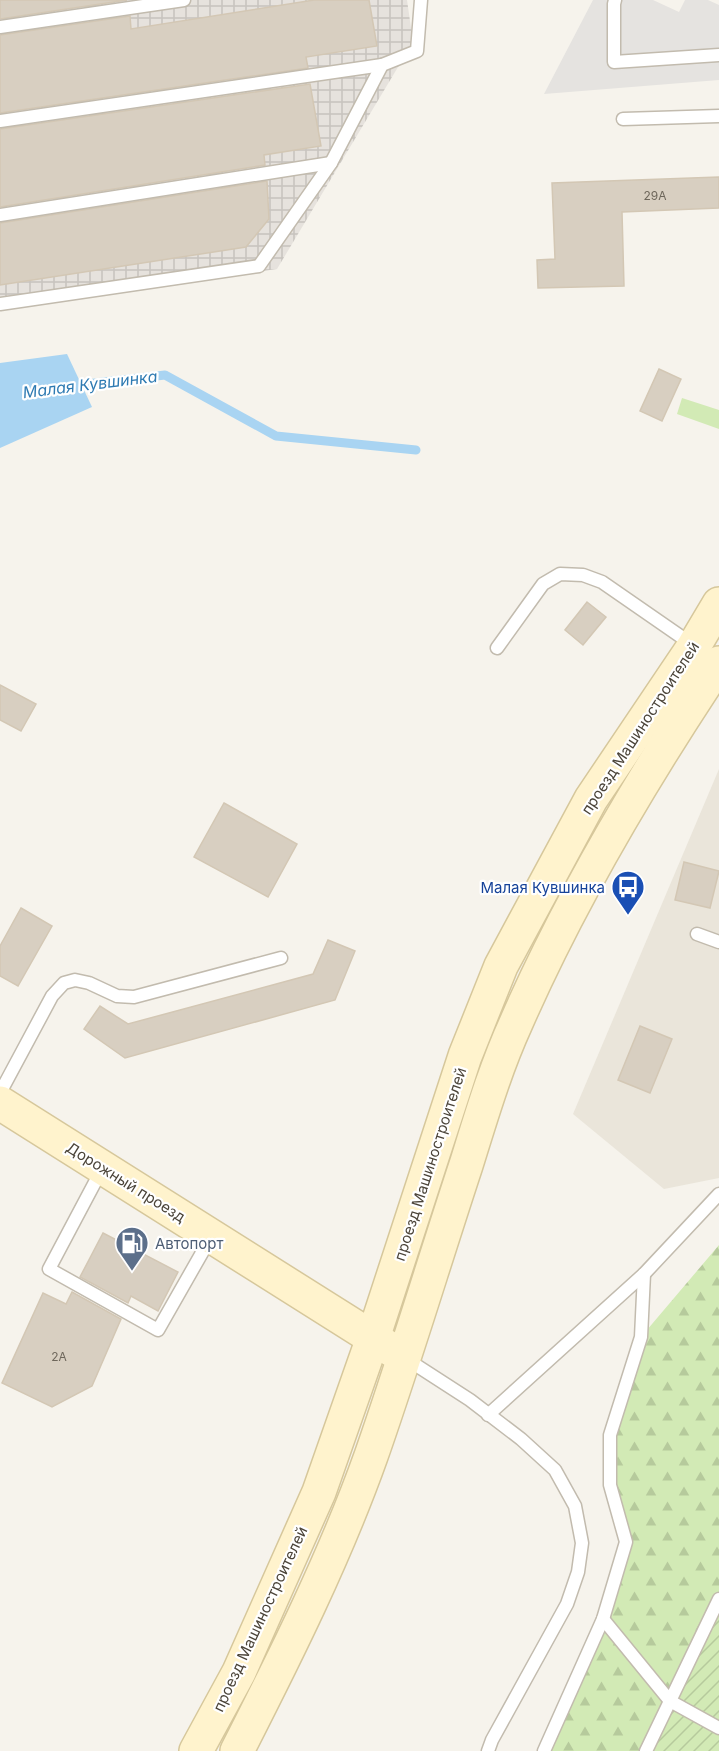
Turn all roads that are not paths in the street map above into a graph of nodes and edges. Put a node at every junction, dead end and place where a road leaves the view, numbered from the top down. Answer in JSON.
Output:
{"nodes":[{"id":1,"x":184,"y":0,"type":"edge"},
{"id":2,"x":421,"y":0,"type":"edge"},
{"id":3,"x":615,"y":0,"type":"edge"},
{"id":4,"x":0,"y":27,"type":"edge"},
{"id":5,"x":719,"y":55,"type":"edge"},
{"id":6,"x":382,"y":65,"type":"junction"},
{"id":7,"x":719,"y":116,"type":"edge"},
{"id":8,"x":624,"y":119,"type":"dead end"},
{"id":9,"x":0,"y":122,"type":"edge"},
{"id":10,"x":331,"y":163,"type":"junction"},
{"id":11,"x":0,"y":215,"type":"edge"},
{"id":12,"x":0,"y":304,"type":"edge"},
{"id":13,"x":719,"y":604,"type":"edge"},
{"id":14,"x":497,"y":648,"type":"dead end"},
{"id":15,"x":711,"y":657,"type":"edge"},
{"id":16,"x":697,"y":934,"type":"dead end"},
{"id":17,"x":719,"y":942,"type":"edge"},
{"id":18,"x":281,"y":958,"type":"dead end"},
{"id":19,"x":0,"y":1093,"type":"edge"},
{"id":20,"x":0,"y":1103,"type":"edge"},
{"id":21,"x":103,"y":1168,"type":"junction"},
{"id":22,"x":719,"y":1194,"type":"edge"},
{"id":23,"x":212,"y":1235,"type":"junction"},
{"id":24,"x":644,"y":1274,"type":"junction"},
{"id":25,"x":373,"y":1338,"type":"junction"},
{"id":26,"x":404,"y":1358,"type":"junction"},
{"id":27,"x":488,"y":1414,"type":"junction"},
{"id":28,"x":719,"y":1599,"type":"edge"},
{"id":29,"x":603,"y":1619,"type":"junction"},
{"id":30,"x":670,"y":1701,"type":"junction"},
{"id":31,"x":719,"y":1728,"type":"edge"},
{"id":32,"x":196,"y":1751,"type":"edge"},
{"id":33,"x":237,"y":1751,"type":"edge"},
{"id":34,"x":488,"y":1751,"type":"edge"},
{"id":35,"x":544,"y":1751,"type":"edge"},
{"id":36,"x":646,"y":1751,"type":"edge"}],
"edges":[{"from":1,"to":4,"type":"lane"},
{"from":2,"to":6,"type":"lane"},
{"from":3,"to":5,"type":"lane"},
{"from":6,"to":9,"type":"lane"},
{"from":6,"to":10,"type":"lane"},
{"from":7,"to":8,"type":"lane"},
{"from":10,"to":11,"type":"lane"},
{"from":10,"to":12,"type":"lane"},
{"from":13,"to":15,"type":"main road","name":"проезд Машиностроителей"},
{"from":14,"to":15,"type":"lane"},
{"from":15,"to":25,"type":"main road","name":"проезд Машиностроителей"},
{"from":15,"to":26,"type":"main road","name":"проезд Машиностроителей"},
{"from":16,"to":17,"type":"lane"},
{"from":18,"to":19,"type":"lane"},
{"from":20,"to":21,"type":"main road","name":"Дорожный проезд"},
{"from":21,"to":23,"type":"main road","name":"Дорожный проезд"},
{"from":21,"to":23,"type":"lane"},
{"from":22,"to":24,"type":"lane"},
{"from":23,"to":25,"type":"main road","name":"Дорожный проезд"},
{"from":24,"to":27,"type":"lane"},
{"from":24,"to":29,"type":"lane"},
{"from":25,"to":26,"type":"main road","name":"Дорожный проезд"},
{"from":25,"to":32,"type":"main road","name":"проезд Машиностроителей"},
{"from":26,"to":27,"type":"lane"},
{"from":26,"to":33,"type":"main road","name":"проезд Машиностроителей"},
{"from":27,"to":34,"type":"lane"},
{"from":28,"to":30,"type":"lane"},
{"from":29,"to":30,"type":"lane"},
{"from":29,"to":35,"type":"lane"},
{"from":30,"to":31,"type":"lane"},
{"from":30,"to":36,"type":"lane"}]}
